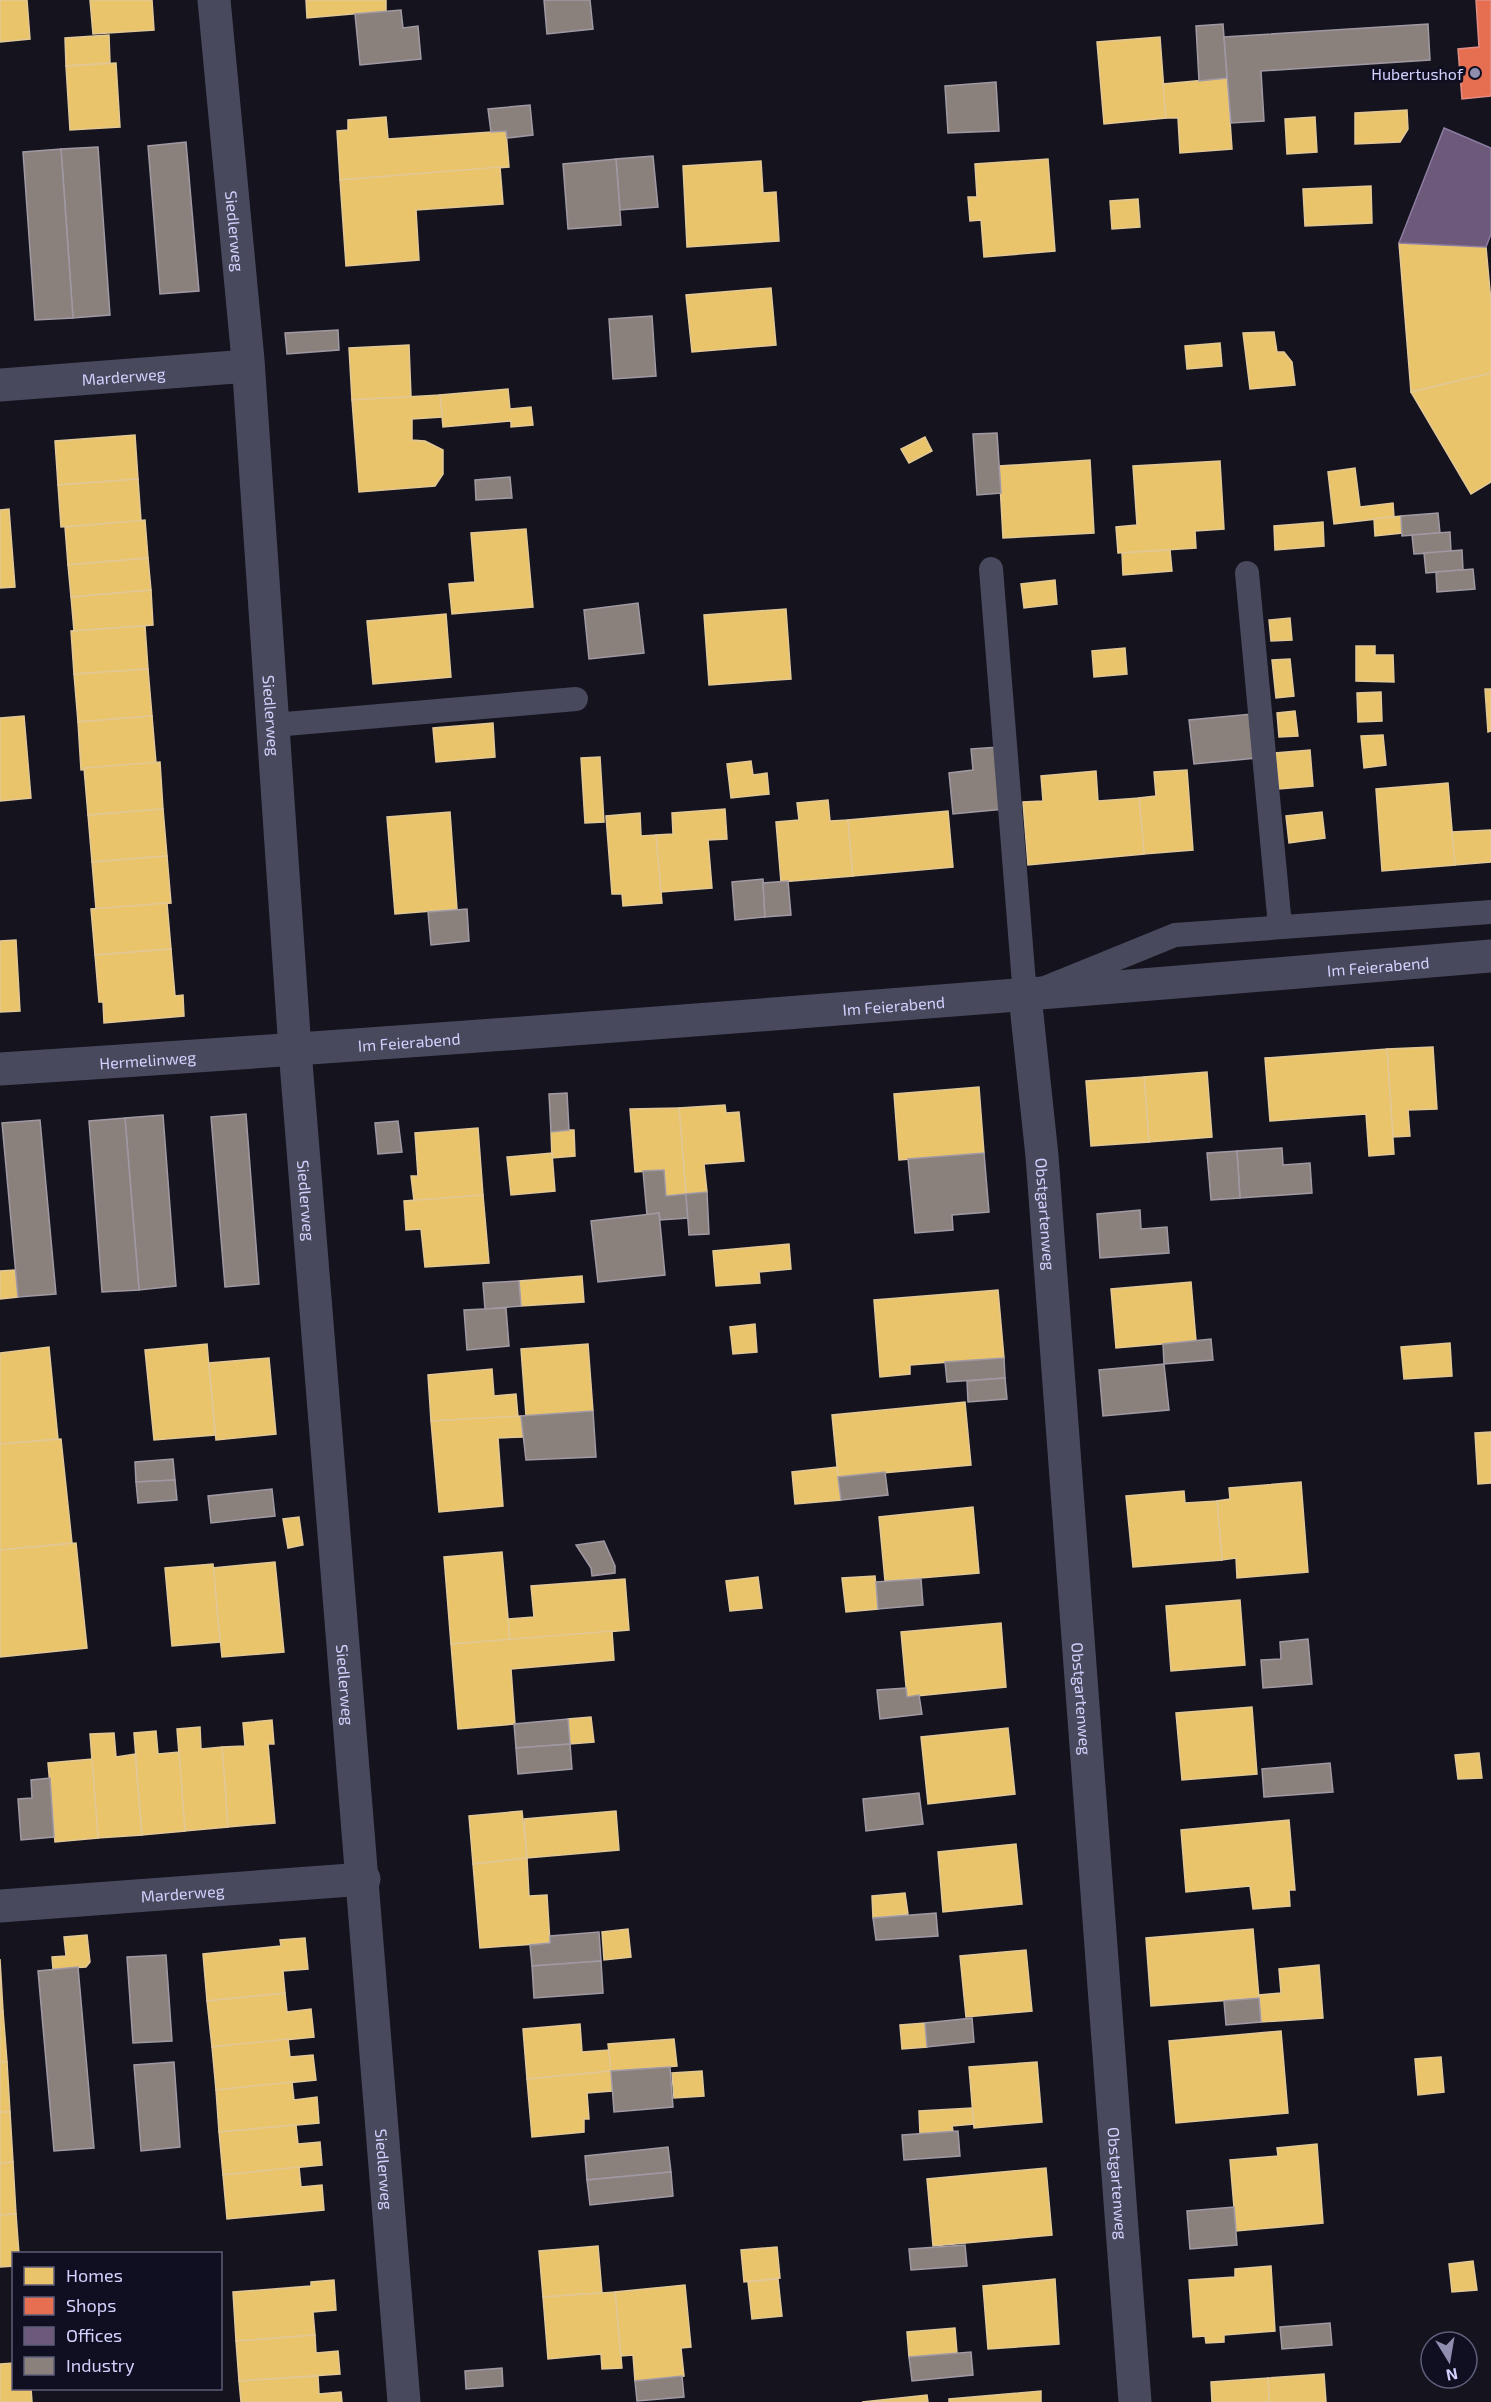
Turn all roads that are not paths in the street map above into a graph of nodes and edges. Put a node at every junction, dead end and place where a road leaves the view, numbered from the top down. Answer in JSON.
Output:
{"nodes":[{"id":1,"x":214,"y":0,"type":"edge"},
{"id":2,"x":248,"y":366,"type":"junction"},
{"id":3,"x":0,"y":385,"type":"edge"},
{"id":4,"x":991,"y":569,"type":"dead end"},
{"id":5,"x":1247,"y":573,"type":"dead end"},
{"id":6,"x":576,"y":699,"type":"dead end"},
{"id":7,"x":274,"y":725,"type":"junction"},
{"id":8,"x":1491,"y":912,"type":"edge"},
{"id":9,"x":1280,"y":926,"type":"junction"},
{"id":10,"x":1491,"y":956,"type":"edge"},
{"id":11,"x":1025,"y":996,"type":"junction"},
{"id":12,"x":295,"y":1050,"type":"junction"},
{"id":13,"x":0,"y":1069,"type":"edge"},
{"id":14,"x":364,"y":1879,"type":"junction"},
{"id":15,"x":0,"y":1906,"type":"edge"},
{"id":16,"x":404,"y":2402,"type":"edge"},
{"id":17,"x":1135,"y":2402,"type":"edge"}],
"edges":[{"from":1,"to":2,"type":"street","name":"Siedlerweg"},
{"from":2,"to":3,"type":"street","name":"Marderweg"},
{"from":2,"to":7,"type":"street","name":"Siedlerweg"},
{"from":4,"to":11,"type":"lane"},
{"from":5,"to":9,"type":"lane"},
{"from":6,"to":7,"type":"lane"},
{"from":7,"to":12,"type":"street","name":"Siedlerweg"},
{"from":8,"to":9,"type":"lane"},
{"from":9,"to":11,"type":"lane"},
{"from":10,"to":11,"type":"street","name":"Im Feierabend"},
{"from":11,"to":12,"type":"street","name":"Im Feierabend"},
{"from":11,"to":17,"type":"street","name":"Obstgartenweg"},
{"from":12,"to":13,"type":"street","name":"Hermelinweg"},
{"from":12,"to":14,"type":"street","name":"Siedlerweg"},
{"from":14,"to":15,"type":"street","name":"Marderweg"},
{"from":14,"to":16,"type":"street","name":"Siedlerweg"}]}
